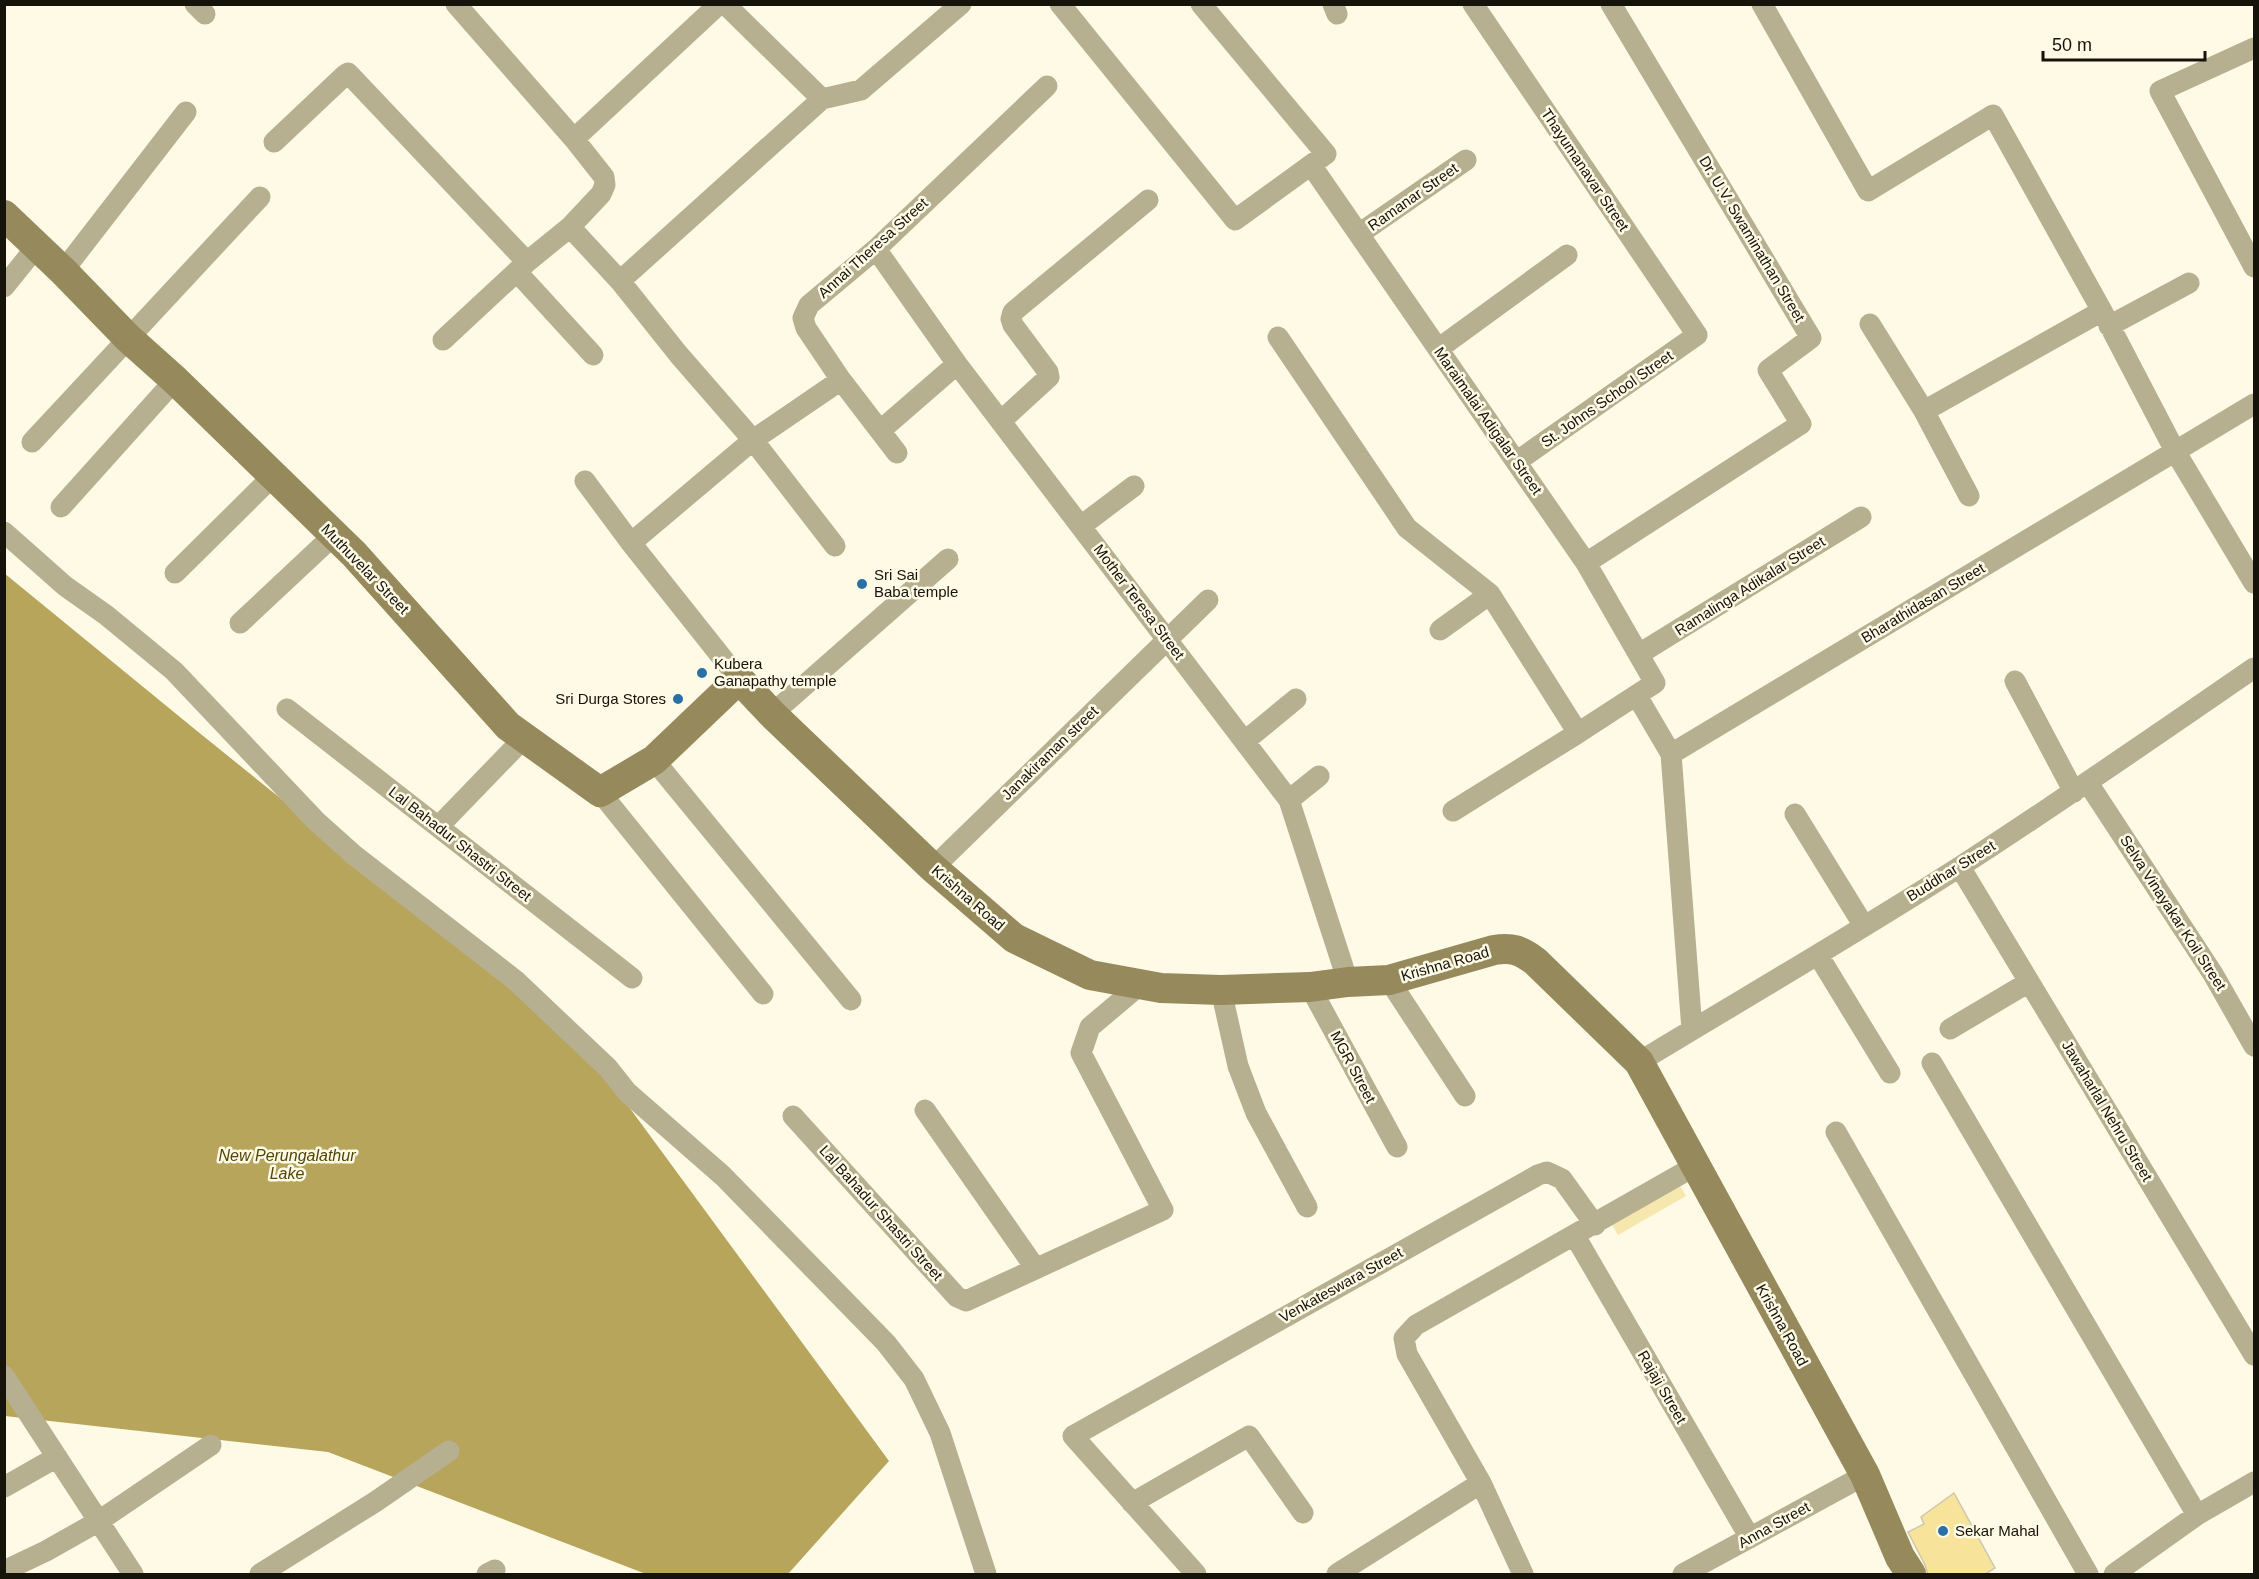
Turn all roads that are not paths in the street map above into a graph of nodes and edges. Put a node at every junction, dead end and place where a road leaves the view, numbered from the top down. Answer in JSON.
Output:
{"nodes":[{"id":1,"x":456,"y":4,"type":"edge"},
{"id":2,"x":719,"y":4,"type":"edge"},
{"id":3,"x":725,"y":4,"type":"edge"},
{"id":4,"x":1060,"y":4,"type":"edge"},
{"id":5,"x":1201,"y":4,"type":"edge"},
{"id":6,"x":1473,"y":4,"type":"edge"},
{"id":7,"x":1611,"y":4,"type":"edge"},
{"id":8,"x":1762,"y":4,"type":"edge"},
{"id":9,"x":956,"y":6,"type":"edge"},
{"id":10,"x":2254,"y":48,"type":"edge"},
{"id":11,"x":1047,"y":86,"type":"dead end"},
{"id":12,"x":822,"y":99,"type":"junction"},
{"id":13,"x":186,"y":112,"type":"dead end"},
{"id":14,"x":574,"y":139,"type":"junction"},
{"id":15,"x":274,"y":142,"type":"dead end"},
{"id":16,"x":1466,"y":160,"type":"dead end"},
{"id":17,"x":1311,"y":165,"type":"junction"},
{"id":18,"x":260,"y":197,"type":"dead end"},
{"id":19,"x":1148,"y":200,"type":"dead end"},
{"id":20,"x":4,"y":215,"type":"edge"},
{"id":21,"x":570,"y":227,"type":"junction"},
{"id":22,"x":1359,"y":234,"type":"junction"},
{"id":23,"x":36,"y":246,"type":"junction"},
{"id":24,"x":876,"y":249,"type":"junction"},
{"id":25,"x":1567,"y":255,"type":"dead end"},
{"id":26,"x":522,"y":267,"type":"junction"},
{"id":27,"x":2254,"y":267,"type":"edge"},
{"id":28,"x":63,"y":271,"type":"junction"},
{"id":29,"x":621,"y":281,"type":"junction"},
{"id":30,"x":2189,"y":283,"type":"dead end"},
{"id":31,"x":4,"y":286,"type":"edge"},
{"id":32,"x":2105,"y":318,"type":"junction"},
{"id":33,"x":1870,"y":324,"type":"dead end"},
{"id":34,"x":1697,"y":335,"type":"joint"},
{"id":35,"x":1278,"y":337,"type":"dead end"},
{"id":36,"x":128,"y":338,"type":"junction"},
{"id":37,"x":443,"y":340,"type":"dead end"},
{"id":38,"x":1438,"y":349,"type":"junction"},
{"id":39,"x":593,"y":355,"type":"dead end"},
{"id":40,"x":957,"y":364,"type":"junction"},
{"id":41,"x":176,"y":380,"type":"junction"},
{"id":42,"x":841,"y":380,"type":"junction"},
{"id":43,"x":2254,"y":404,"type":"edge"},
{"id":44,"x":1924,"y":411,"type":"junction"},
{"id":45,"x":1001,"y":421,"type":"junction"},
{"id":46,"x":881,"y":430,"type":"junction"},
{"id":47,"x":753,"y":440,"type":"junction"},
{"id":48,"x":33,"y":442,"type":"dead end"},
{"id":49,"x":2175,"y":451,"type":"junction"},
{"id":50,"x":897,"y":453,"type":"dead end"},
{"id":51,"x":1516,"y":462,"type":"junction"},
{"id":52,"x":273,"y":476,"type":"junction"},
{"id":53,"x":585,"y":481,"type":"dead end"},
{"id":54,"x":1134,"y":486,"type":"dead end"},
{"id":55,"x":1969,"y":496,"type":"dead end"},
{"id":56,"x":61,"y":507,"type":"dead end"},
{"id":57,"x":1861,"y":517,"type":"dead end"},
{"id":58,"x":1081,"y":526,"type":"junction"},
{"id":59,"x":4,"y":532,"type":"edge"},
{"id":60,"x":334,"y":535,"type":"junction"},
{"id":61,"x":631,"y":543,"type":"junction"},
{"id":62,"x":834,"y":546,"type":"dead end"},
{"id":63,"x":948,"y":559,"type":"dead end"},
{"id":64,"x":1586,"y":563,"type":"junction"},
{"id":65,"x":175,"y":573,"type":"dead end"},
{"id":66,"x":2254,"y":583,"type":"edge"},
{"id":67,"x":1490,"y":594,"type":"junction"},
{"id":68,"x":1208,"y":600,"type":"dead end"},
{"id":69,"x":240,"y":623,"type":"dead end"},
{"id":70,"x":1440,"y":630,"type":"dead end"},
{"id":71,"x":1167,"y":639,"type":"junction"},
{"id":72,"x":1639,"y":654,"type":"junction"},
{"id":73,"x":2254,"y":668,"type":"edge"},
{"id":74,"x":739,"y":679,"type":"junction"},
{"id":75,"x":2015,"y":681,"type":"dead end"},
{"id":76,"x":1637,"y":696,"type":"junction"},
{"id":77,"x":1296,"y":699,"type":"dead end"},
{"id":78,"x":287,"y":709,"type":"dead end"},
{"id":79,"x":772,"y":714,"type":"junction"},
{"id":80,"x":1578,"y":733,"type":"junction"},
{"id":81,"x":524,"y":738,"type":"junction"},
{"id":82,"x":1245,"y":741,"type":"junction"},
{"id":83,"x":1671,"y":754,"type":"junction"},
{"id":84,"x":654,"y":760,"type":"junction"},
{"id":85,"x":1319,"y":776,"type":"dead end"},
{"id":86,"x":2081,"y":787,"type":"junction"},
{"id":87,"x":600,"y":792,"type":"junction"},
{"id":88,"x":1289,"y":800,"type":"junction"},
{"id":89,"x":1453,"y":811,"type":"dead end"},
{"id":90,"x":1795,"y":814,"type":"dead end"},
{"id":91,"x":438,"y":827,"type":"junction"},
{"id":92,"x":1960,"y":867,"type":"junction"},
{"id":93,"x":933,"y":868,"type":"junction"},
{"id":94,"x":1864,"y":926,"type":"junction"},
{"id":95,"x":1818,"y":955,"type":"junction"},
{"id":96,"x":632,"y":978,"type":"dead end"},
{"id":97,"x":1389,"y":980,"type":"junction"},
{"id":98,"x":1348,"y":981,"type":"junction"},
{"id":99,"x":2029,"y":982,"type":"junction"},
{"id":100,"x":1141,"y":984,"type":"junction"},
{"id":101,"x":1310,"y":987,"type":"junction"},
{"id":102,"x":1221,"y":990,"type":"junction"},
{"id":103,"x":763,"y":994,"type":"dead end"},
{"id":104,"x":850,"y":1000,"type":"dead end"},
{"id":105,"x":1950,"y":1029,"type":"dead end"},
{"id":106,"x":1692,"y":1030,"type":"junction"},
{"id":107,"x":2254,"y":1046,"type":"edge"},
{"id":108,"x":1639,"y":1062,"type":"junction"},
{"id":109,"x":1932,"y":1063,"type":"dead end"},
{"id":110,"x":1890,"y":1073,"type":"dead end"},
{"id":111,"x":1465,"y":1096,"type":"dead end"},
{"id":112,"x":925,"y":1110,"type":"dead end"},
{"id":113,"x":793,"y":1116,"type":"dead end"},
{"id":114,"x":1836,"y":1132,"type":"dead end"},
{"id":115,"x":1397,"y":1148,"type":"dead end"},
{"id":116,"x":1695,"y":1166,"type":"junction"},
{"id":117,"x":1307,"y":1207,"type":"dead end"},
{"id":118,"x":1595,"y":1225,"type":"junction"},
{"id":119,"x":1575,"y":1236,"type":"junction"},
{"id":120,"x":1036,"y":1269,"type":"junction"},
{"id":121,"x":2254,"y":1355,"type":"edge"},
{"id":122,"x":4,"y":1376,"type":"edge"},
{"id":123,"x":211,"y":1445,"type":"dead end"},
{"id":124,"x":449,"y":1451,"type":"dead end"},
{"id":125,"x":57,"y":1457,"type":"junction"},
{"id":126,"x":1865,"y":1475,"type":"junction"},
{"id":127,"x":2254,"y":1482,"type":"edge"},
{"id":128,"x":1481,"y":1483,"type":"junction"},
{"id":129,"x":4,"y":1487,"type":"edge"},
{"id":130,"x":1132,"y":1503,"type":"junction"},
{"id":131,"x":1303,"y":1513,"type":"dead end"},
{"id":132,"x":2197,"y":1515,"type":"junction"},
{"id":133,"x":99,"y":1521,"type":"junction"},
{"id":134,"x":1750,"y":1538,"type":"junction"},
{"id":135,"x":4,"y":1571,"type":"edge"},
{"id":136,"x":134,"y":1575,"type":"edge"},
{"id":137,"x":260,"y":1575,"type":"edge"},
{"id":138,"x":986,"y":1575,"type":"edge"},
{"id":139,"x":1196,"y":1575,"type":"edge"},
{"id":140,"x":1337,"y":1575,"type":"edge"},
{"id":141,"x":1522,"y":1575,"type":"edge"},
{"id":142,"x":1683,"y":1575,"type":"edge"},
{"id":143,"x":1911,"y":1575,"type":"edge"},
{"id":144,"x":2088,"y":1575,"type":"edge"},
{"id":145,"x":2114,"y":1575,"type":"edge"}],
"edges":[{"from":1,"to":14,"type":"street"},
{"from":2,"to":14,"type":"street"},
{"from":3,"to":12,"type":"street"},
{"from":4,"to":17,"type":"street"},
{"from":5,"to":17,"type":"street"},
{"from":6,"to":34,"type":"street","name":"Thayumanavar Street"},
{"from":7,"to":64,"type":"street","name":"Dr. U.V. Swaminathan Street"},
{"from":8,"to":32,"type":"street"},
{"from":9,"to":12,"type":"street"},
{"from":10,"to":27,"type":"street"},
{"from":11,"to":24,"type":"street","name":"Annai Theresa Street"},
{"from":12,"to":29,"type":"street"},
{"from":13,"to":28,"type":"street"},
{"from":14,"to":21,"type":"street"},
{"from":15,"to":26,"type":"street"},
{"from":16,"to":22,"type":"street","name":"Ramanar Street"},
{"from":17,"to":22,"type":"street","name":"Maraimalai Adigalar Street"},
{"from":18,"to":36,"type":"street"},
{"from":19,"to":45,"type":"street"},
{"from":20,"to":23,"type":"street","name":"Muthuvelar Street"},
{"from":21,"to":26,"type":"street"},
{"from":21,"to":29,"type":"street"},
{"from":22,"to":38,"type":"street","name":"Maraimalai Adigalar Street"},
{"from":23,"to":28,"type":"street","name":"Muthuvelar Street"},
{"from":23,"to":31,"type":"street"},
{"from":24,"to":40,"type":"street","name":"Mother Teresa Street"},
{"from":24,"to":42,"type":"street","name":"Annai Theresa Street"},
{"from":25,"to":38,"type":"street"},
{"from":26,"to":37,"type":"street"},
{"from":26,"to":39,"type":"street"},
{"from":28,"to":36,"type":"street","name":"Muthuvelar Street"},
{"from":29,"to":47,"type":"street"},
{"from":30,"to":32,"type":"street"},
{"from":32,"to":44,"type":"street"},
{"from":32,"to":49,"type":"street"},
{"from":33,"to":44,"type":"street"},
{"from":34,"to":51,"type":"street","name":"St. Johns School Street"},
{"from":35,"to":67,"type":"street"},
{"from":36,"to":41,"type":"street","name":"Muthuvelar Street"},
{"from":36,"to":48,"type":"street"},
{"from":38,"to":51,"type":"street","name":"Maraimalai Adigalar Street"},
{"from":40,"to":45,"type":"street","name":"Mother Teresa Street"},
{"from":40,"to":46,"type":"street"},
{"from":41,"to":52,"type":"street","name":"Muthuvelar Street"},
{"from":41,"to":56,"type":"street"},
{"from":42,"to":46,"type":"street","name":"Annai Theresa Street"},
{"from":42,"to":47,"type":"street"},
{"from":43,"to":49,"type":"street","name":"Bharathidasan Street"},
{"from":44,"to":55,"type":"street"},
{"from":45,"to":58,"type":"street","name":"Mother Teresa Street"},
{"from":46,"to":50,"type":"street","name":"Annai Theresa Street"},
{"from":47,"to":61,"type":"street"},
{"from":47,"to":62,"type":"street"},
{"from":49,"to":66,"type":"street"},
{"from":49,"to":83,"type":"street","name":"Bharathidasan Street"},
{"from":51,"to":64,"type":"street","name":"Maraimalai Adigalar Street"},
{"from":52,"to":60,"type":"street","name":"Muthuvelar Street"},
{"from":52,"to":65,"type":"street"},
{"from":53,"to":61,"type":"street"},
{"from":54,"to":58,"type":"street"},
{"from":57,"to":72,"type":"street","name":"Ramalinga Adikalar Street"},
{"from":58,"to":71,"type":"street","name":"Mother Teresa Street"},
{"from":59,"to":138,"type":"street"},
{"from":60,"to":69,"type":"street"},
{"from":60,"to":81,"type":"street","name":"Muthuvelar Street"},
{"from":61,"to":74,"type":"street"},
{"from":63,"to":79,"type":"street"},
{"from":64,"to":72,"type":"street","name":"Maraimalai Adigalar Street"},
{"from":67,"to":70,"type":"street"},
{"from":67,"to":80,"type":"street"},
{"from":68,"to":71,"type":"street","name":"Janakiraman street"},
{"from":71,"to":82,"type":"street","name":"Mother Teresa Street"},
{"from":71,"to":93,"type":"street","name":"Janakiraman street"},
{"from":72,"to":76,"type":"street","name":"Maraimalai Adigalar Street"},
{"from":73,"to":86,"type":"street","name":"Buddhar Street"},
{"from":74,"to":79,"type":"street","name":"Krishna Road"},
{"from":74,"to":84,"type":"street"},
{"from":75,"to":86,"type":"street","name":"Selva Vinayakar Koil Street"},
{"from":76,"to":80,"type":"street"},
{"from":76,"to":83,"type":"street"},
{"from":77,"to":82,"type":"street"},
{"from":78,"to":91,"type":"street","name":"Lal Bahadur Shastri Street"},
{"from":79,"to":93,"type":"street","name":"Krishna Road"},
{"from":80,"to":89,"type":"street"},
{"from":81,"to":87,"type":"street","name":"Muthuvelar Street"},
{"from":81,"to":91,"type":"street"},
{"from":82,"to":88,"type":"street","name":"Mother Teresa Street"},
{"from":83,"to":106,"type":"street"},
{"from":84,"to":87,"type":"street"},
{"from":84,"to":104,"type":"street"},
{"from":85,"to":88,"type":"street"},
{"from":86,"to":92,"type":"street","name":"Buddhar Street"},
{"from":86,"to":107,"type":"street","name":"Selva Vinayakar Koil Street"},
{"from":87,"to":103,"type":"street"},
{"from":88,"to":98,"type":"street","name":"Mother Teresa Street"},
{"from":90,"to":94,"type":"street"},
{"from":91,"to":96,"type":"street","name":"Lal Bahadur Shastri Street"},
{"from":92,"to":94,"type":"street","name":"Buddhar Street"},
{"from":92,"to":99,"type":"street","name":"Jawaharlal Nehru Street"},
{"from":93,"to":100,"type":"street","name":"Krishna Road"},
{"from":94,"to":95,"type":"street","name":"Buddhar Street"},
{"from":95,"to":106,"type":"street","name":"Buddhar Street"},
{"from":95,"to":110,"type":"street"},
{"from":97,"to":98,"type":"street","name":"Krishna Road"},
{"from":97,"to":108,"type":"street","name":"Krishna Road"},
{"from":97,"to":111,"type":"street"},
{"from":98,"to":101,"type":"street","name":"Krishna Road"},
{"from":99,"to":105,"type":"street"},
{"from":99,"to":121,"type":"street","name":"Jawaharlal Nehru Street"},
{"from":100,"to":102,"type":"street","name":"Krishna Road"},
{"from":100,"to":120,"type":"street"},
{"from":101,"to":102,"type":"street","name":"Krishna Road"},
{"from":101,"to":115,"type":"street","name":"MGR Street"},
{"from":102,"to":117,"type":"street"},
{"from":106,"to":108,"type":"street","name":"Buddhar Street"},
{"from":108,"to":116,"type":"street","name":"Krishna Road"},
{"from":109,"to":132,"type":"street"},
{"from":112,"to":120,"type":"street"},
{"from":113,"to":120,"type":"street","name":"Lal Bahadur Shastri Street"},
{"from":114,"to":144,"type":"street"},
{"from":116,"to":118,"type":"street"},
{"from":116,"to":126,"type":"street","name":"Krishna Road"},
{"from":118,"to":119,"type":"street"},
{"from":118,"to":130,"type":"street","name":"Venkateswara Street"},
{"from":119,"to":128,"type":"street"},
{"from":119,"to":134,"type":"street","name":"Rajaji Street"},
{"from":122,"to":125,"type":"street"},
{"from":123,"to":133,"type":"street"},
{"from":124,"to":137,"type":"street"},
{"from":125,"to":129,"type":"street"},
{"from":125,"to":133,"type":"street"},
{"from":126,"to":134,"type":"street","name":"Anna Street"},
{"from":126,"to":143,"type":"street","name":"Krishna Road"},
{"from":127,"to":132,"type":"street"},
{"from":128,"to":140,"type":"street"},
{"from":128,"to":141,"type":"street"},
{"from":130,"to":131,"type":"street"},
{"from":130,"to":139,"type":"street"},
{"from":132,"to":145,"type":"street"},
{"from":133,"to":135,"type":"street"},
{"from":133,"to":136,"type":"street"},
{"from":134,"to":142,"type":"street","name":"Anna Street"}]}
